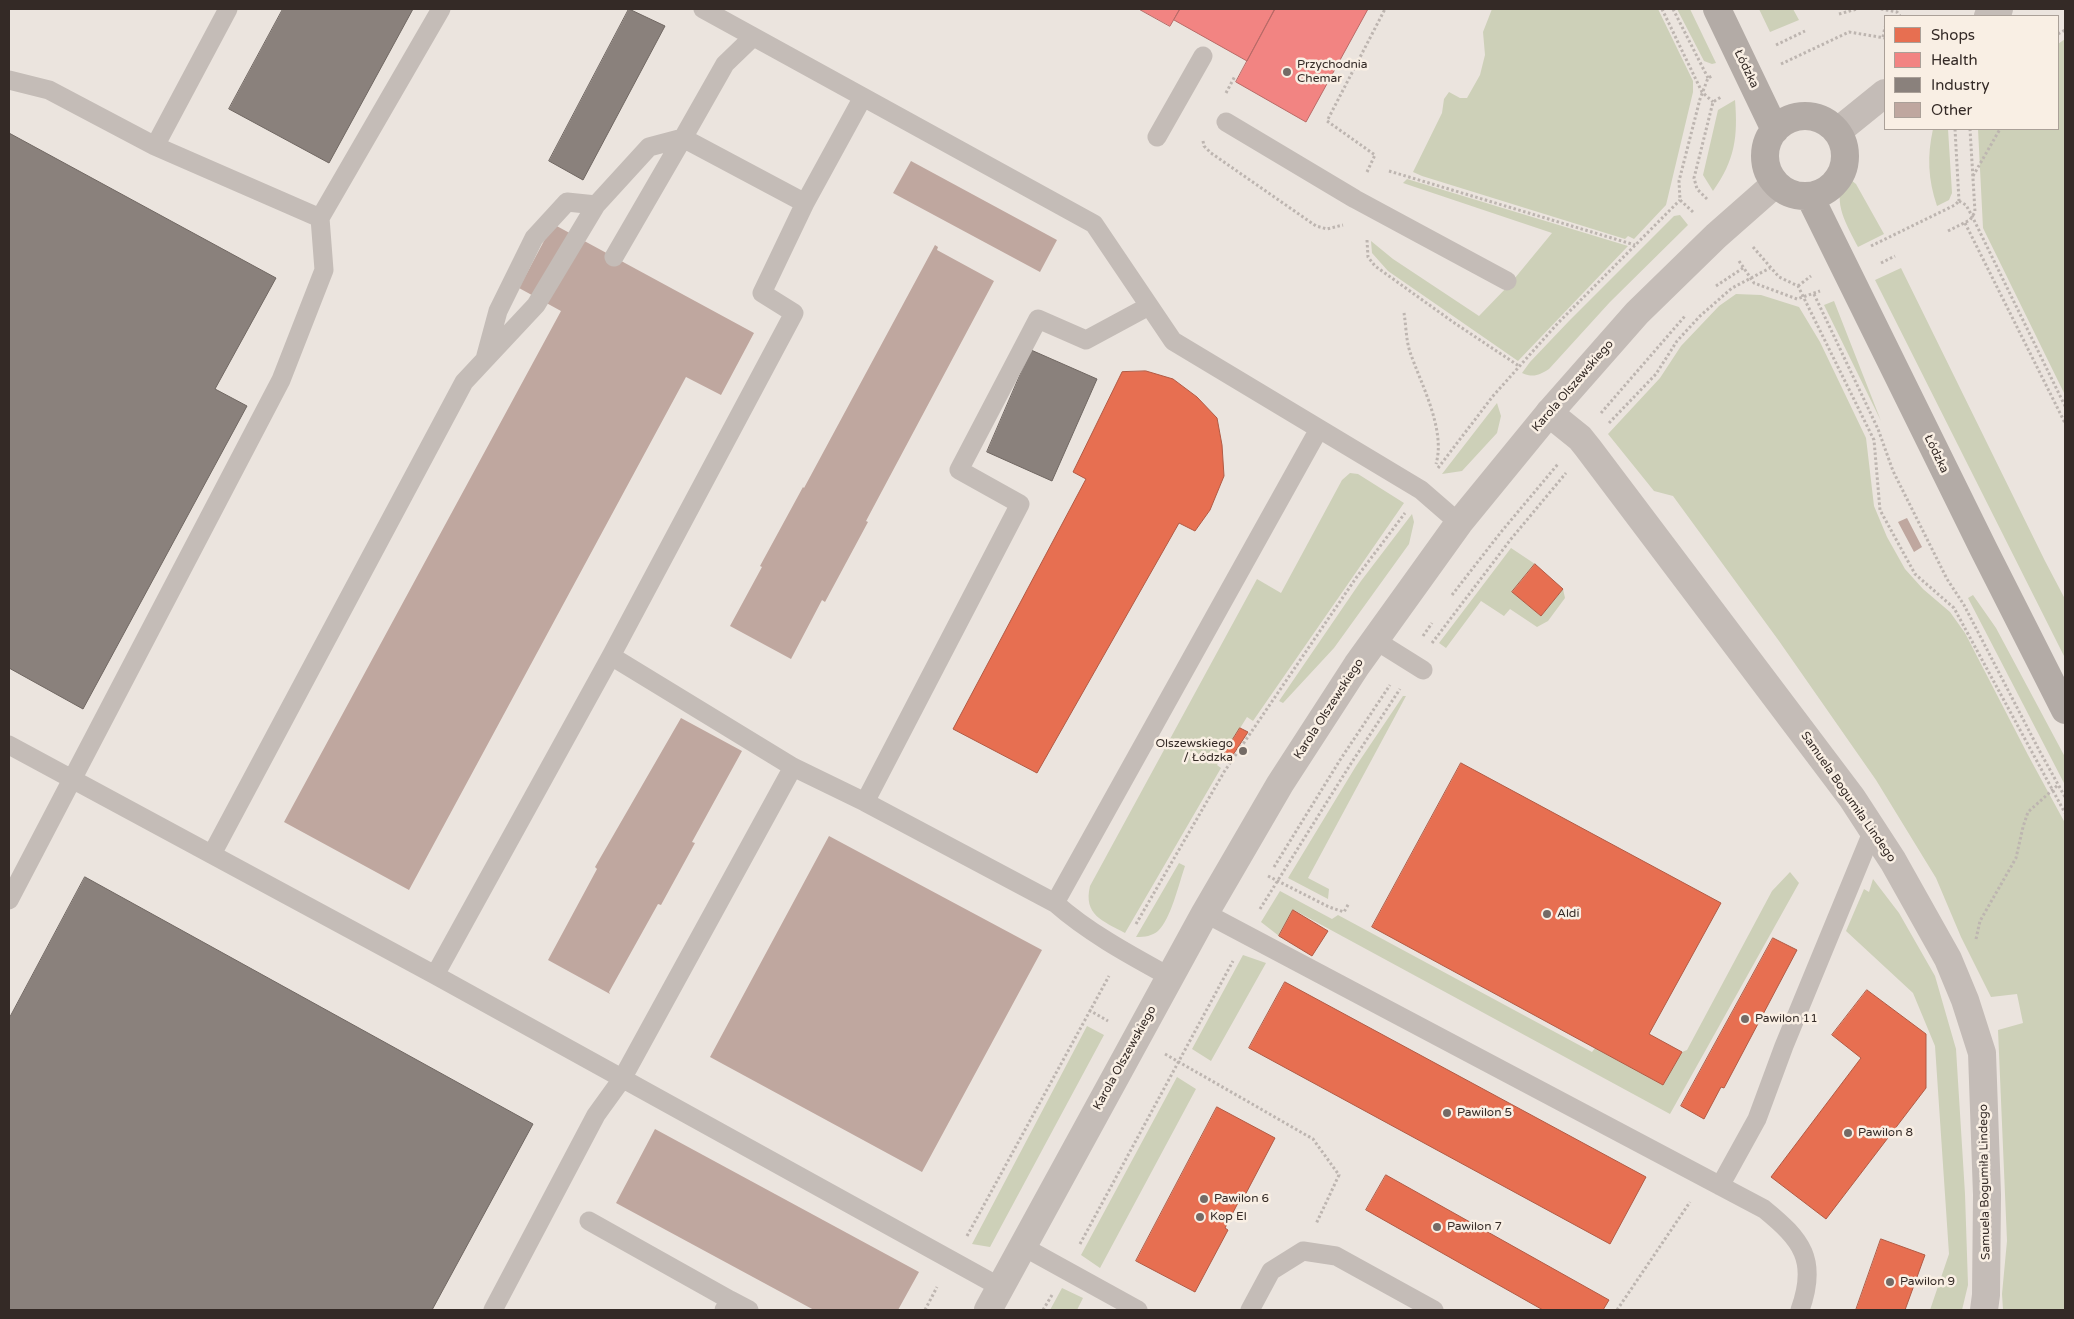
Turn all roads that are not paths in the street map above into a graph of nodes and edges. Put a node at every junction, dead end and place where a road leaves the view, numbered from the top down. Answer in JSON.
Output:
{"nodes":[{"id":1,"x":228,"y":9,"type":"edge"},
{"id":2,"x":441,"y":9,"type":"edge"},
{"id":3,"x":703,"y":9,"type":"edge"},
{"id":4,"x":1717,"y":9,"type":"edge"},
{"id":5,"x":753,"y":37,"type":"junction"},
{"id":6,"x":1203,"y":56,"type":"dead end"},
{"id":7,"x":9,"y":80,"type":"edge"},
{"id":8,"x":1884,"y":94,"type":"edge"},
{"id":9,"x":864,"y":97,"type":"junction"},
{"id":10,"x":1226,"y":122,"type":"dead end"},
{"id":11,"x":1775,"y":130,"type":"junction"},
{"id":12,"x":1838,"y":131,"type":"junction"},
{"id":13,"x":1157,"y":137,"type":"dead end"},
{"id":14,"x":683,"y":138,"type":"junction"},
{"id":15,"x":155,"y":146,"type":"junction"},
{"id":16,"x":1775,"y":184,"type":"junction"},
{"id":17,"x":1810,"y":197,"type":"junction"},
{"id":18,"x":805,"y":203,"type":"junction"},
{"id":19,"x":596,"y":205,"type":"junction"},
{"id":20,"x":320,"y":218,"type":"junction"},
{"id":21,"x":614,"y":257,"type":"dead end"},
{"id":22,"x":1507,"y":281,"type":"dead end"},
{"id":23,"x":1149,"y":306,"type":"junction"},
{"id":24,"x":484,"y":362,"type":"junction"},
{"id":25,"x":1549,"y":413,"type":"junction"},
{"id":26,"x":1319,"y":429,"type":"junction"},
{"id":27,"x":1460,"y":524,"type":"junction"},
{"id":28,"x":1375,"y":640,"type":"junction"},
{"id":29,"x":611,"y":656,"type":"junction"},
{"id":30,"x":1415,"y":665,"type":"road end"},
{"id":31,"x":2065,"y":710,"type":"edge"},
{"id":32,"x":9,"y":744,"type":"edge"},
{"id":33,"x":793,"y":767,"type":"junction"},
{"id":34,"x":74,"y":778,"type":"junction"},
{"id":35,"x":865,"y":802,"type":"junction"},
{"id":36,"x":1873,"y":830,"type":"junction"},
{"id":37,"x":212,"y":854,"type":"junction"},
{"id":38,"x":9,"y":900,"type":"edge"},
{"id":39,"x":1055,"y":903,"type":"junction"},
{"id":40,"x":1206,"y":913,"type":"junction"},
{"id":41,"x":435,"y":975,"type":"junction"},
{"id":42,"x":1170,"y":977,"type":"junction"},
{"id":43,"x":622,"y":1079,"type":"junction"},
{"id":44,"x":1712,"y":1182,"type":"junction"},
{"id":45,"x":589,"y":1221,"type":"dead end"},
{"id":46,"x":1022,"y":1246,"type":"junction"},
{"id":47,"x":994,"y":1299,"type":"edge"},
{"id":48,"x":727,"y":1305,"type":"edge"},
{"id":49,"x":493,"y":1310,"type":"edge"},
{"id":50,"x":749,"y":1310,"type":"edge"},
{"id":51,"x":1138,"y":1310,"type":"edge"},
{"id":52,"x":1250,"y":1310,"type":"edge"},
{"id":53,"x":1434,"y":1310,"type":"edge"},
{"id":54,"x":1800,"y":1310,"type":"edge"},
{"id":55,"x":1984,"y":1310,"type":"edge"}],
"edges":[{"from":1,"to":15,"type":"lane"},
{"from":2,"to":20,"type":"lane"},
{"from":3,"to":5,"type":"lane"},
{"from":4,"to":11,"type":"main road","name":"Łódzka"},
{"from":5,"to":9,"type":"lane"},
{"from":5,"to":14,"type":"lane"},
{"from":6,"to":13,"type":"lane"},
{"from":7,"to":15,"type":"lane"},
{"from":8,"to":12,"type":"street"},
{"from":9,"to":18,"type":"lane"},
{"from":9,"to":23,"type":"lane"},
{"from":10,"to":22,"type":"lane"},
{"from":11,"to":12,"type":"main road"},
{"from":11,"to":16,"type":"main road"},
{"from":12,"to":17,"type":"main road"},
{"from":14,"to":18,"type":"lane"},
{"from":14,"to":19,"type":"lane"},
{"from":14,"to":21,"type":"lane"},
{"from":15,"to":20,"type":"lane"},
{"from":16,"to":17,"type":"main road"},
{"from":16,"to":25,"type":"street","name":"Karola Olszewskiego"},
{"from":17,"to":31,"type":"main road","name":"Łódzka"},
{"from":18,"to":29,"type":"lane"},
{"from":19,"to":24,"type":"lane"},
{"from":19,"to":24,"type":"lane"},
{"from":20,"to":34,"type":"lane"},
{"from":23,"to":26,"type":"lane"},
{"from":23,"to":35,"type":"lane"},
{"from":24,"to":37,"type":"lane"},
{"from":25,"to":27,"type":"street","name":"Karola Olszewskiego"},
{"from":25,"to":36,"type":"street","name":"Samuela Bogumiła Lindego"},
{"from":26,"to":27,"type":"lane"},
{"from":26,"to":39,"type":"lane"},
{"from":27,"to":28,"type":"street","name":"Karola Olszewskiego"},
{"from":28,"to":30,"type":"lane"},
{"from":28,"to":40,"type":"street","name":"Karola Olszewskiego"},
{"from":29,"to":33,"type":"lane"},
{"from":29,"to":41,"type":"lane"},
{"from":32,"to":34,"type":"lane"},
{"from":33,"to":35,"type":"lane"},
{"from":33,"to":43,"type":"lane"},
{"from":34,"to":37,"type":"lane"},
{"from":34,"to":38,"type":"lane"},
{"from":35,"to":39,"type":"lane"},
{"from":36,"to":44,"type":"lane"},
{"from":36,"to":55,"type":"street","name":"Samuela Bogumiła Lindego"},
{"from":37,"to":41,"type":"lane"},
{"from":39,"to":42,"type":"lane"},
{"from":40,"to":42,"type":"street","name":"Karola Olszewskiego"},
{"from":40,"to":44,"type":"lane"},
{"from":41,"to":43,"type":"lane"},
{"from":42,"to":46,"type":"street","name":"Karola Olszewskiego"},
{"from":43,"to":47,"type":"lane"},
{"from":43,"to":49,"type":"lane"},
{"from":44,"to":54,"type":"lane"},
{"from":45,"to":48,"type":"lane"},
{"from":46,"to":47,"type":"street","name":"Karola Olszewskiego"},
{"from":46,"to":51,"type":"lane"},
{"from":48,"to":50,"type":"lane"},
{"from":52,"to":53,"type":"lane"}]}
